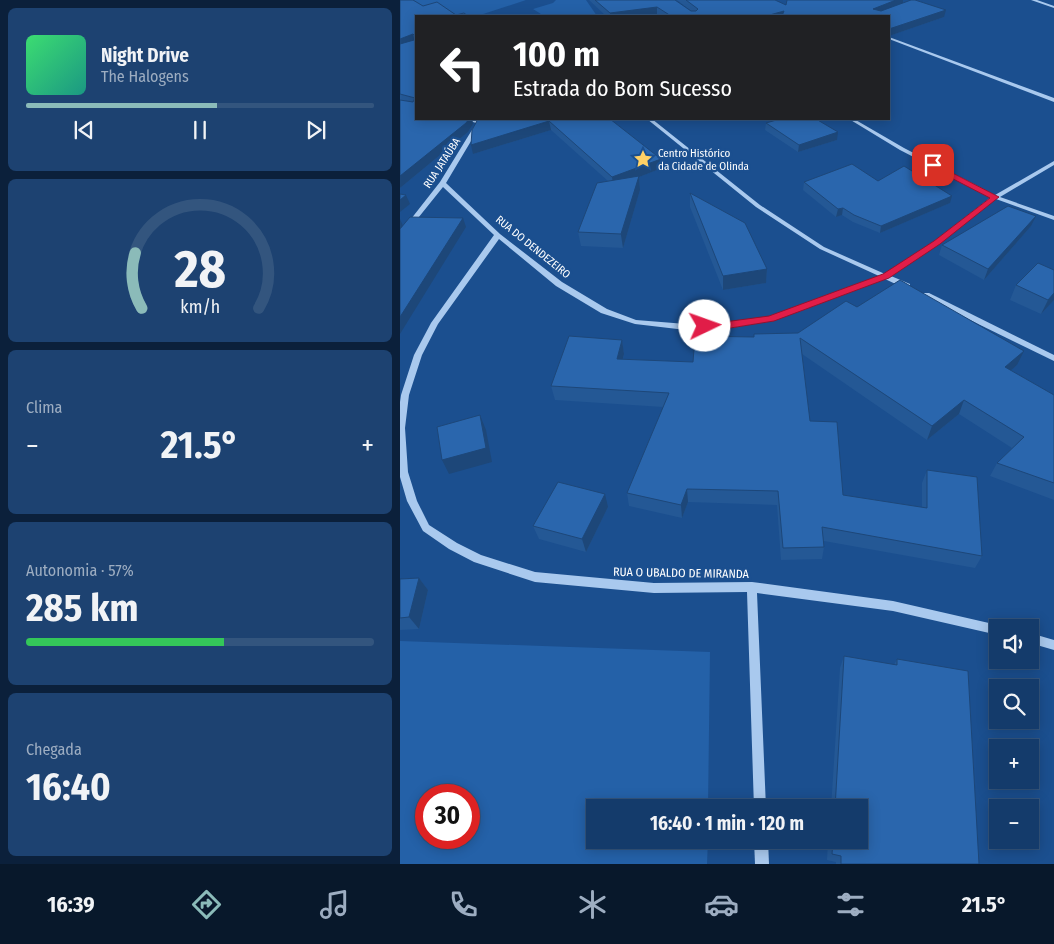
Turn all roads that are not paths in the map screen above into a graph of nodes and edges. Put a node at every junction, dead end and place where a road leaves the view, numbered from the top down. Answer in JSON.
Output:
{"nodes":[{"id":1,"x":1033,"y":0,"type":"edge"},
{"id":2,"x":1054,"y":7,"type":"edge"},
{"id":3,"x":890,"y":38,"type":"edge"},
{"id":4,"x":1054,"y":100,"type":"edge"},
{"id":5,"x":470,"y":120,"type":"edge"},
{"id":6,"x":486,"y":120,"type":"edge"},
{"id":7,"x":650,"y":120,"type":"edge"},
{"id":8,"x":853,"y":120,"type":"edge"},
{"id":9,"x":479,"y":122,"type":"junction"},
{"id":10,"x":1054,"y":163,"type":"edge"},
{"id":11,"x":443,"y":183,"type":"junction"},
{"id":12,"x":995,"y":197,"type":"junction"},
{"id":13,"x":1054,"y":218,"type":"edge"},
{"id":14,"x":498,"y":235,"type":"junction"},
{"id":15,"x":400,"y":237,"type":"edge"},
{"id":16,"x":886,"y":276,"type":"junction"},
{"id":17,"x":912,"y":288,"type":"edge"},
{"id":18,"x":921,"y":293,"type":"edge"},
{"id":19,"x":1054,"y":358,"type":"edge"},
{"id":20,"x":752,"y":587,"type":"junction"},
{"id":21,"x":989,"y":628,"type":"edge"},
{"id":22,"x":1039,"y":641,"type":"edge"},
{"id":23,"x":1054,"y":646,"type":"edge"},
{"id":24,"x":760,"y":799,"type":"edge"},
{"id":25,"x":761,"y":849,"type":"edge"},
{"id":26,"x":762,"y":864,"type":"edge"}],
"edges":[{"from":1,"to":2,"type":"street"},
{"from":3,"to":4,"type":"street"},
{"from":5,"to":9,"type":"street"},
{"from":6,"to":9,"type":"street"},
{"from":7,"to":16,"type":"street"},
{"from":8,"to":12,"type":"street"},
{"from":9,"to":11,"type":"street","name":"RUA JATAÚBA"},
{"from":10,"to":12,"type":"street","name":"RUA DO DENDEZEIRO"},
{"from":11,"to":14,"type":"street","name":"RUA DO DENDEZEIRO"},
{"from":11,"to":15,"type":"street","name":"RUA JATAÚBA"},
{"from":12,"to":13,"type":"street"},
{"from":12,"to":16,"type":"street","name":"RUA DO DENDEZEIRO"},
{"from":14,"to":16,"type":"street","name":"RUA DO DENDEZEIRO"},
{"from":14,"to":20,"type":"street","name":"RUA O UBALDO DE MIRANDA"},
{"from":16,"to":17,"type":"street"},
{"from":18,"to":19,"type":"street"},
{"from":20,"to":21,"type":"street","name":"RUA O UBALDO DE MIRANDA"},
{"from":20,"to":24,"type":"street"},
{"from":22,"to":23,"type":"street"},
{"from":25,"to":26,"type":"street"}]}
